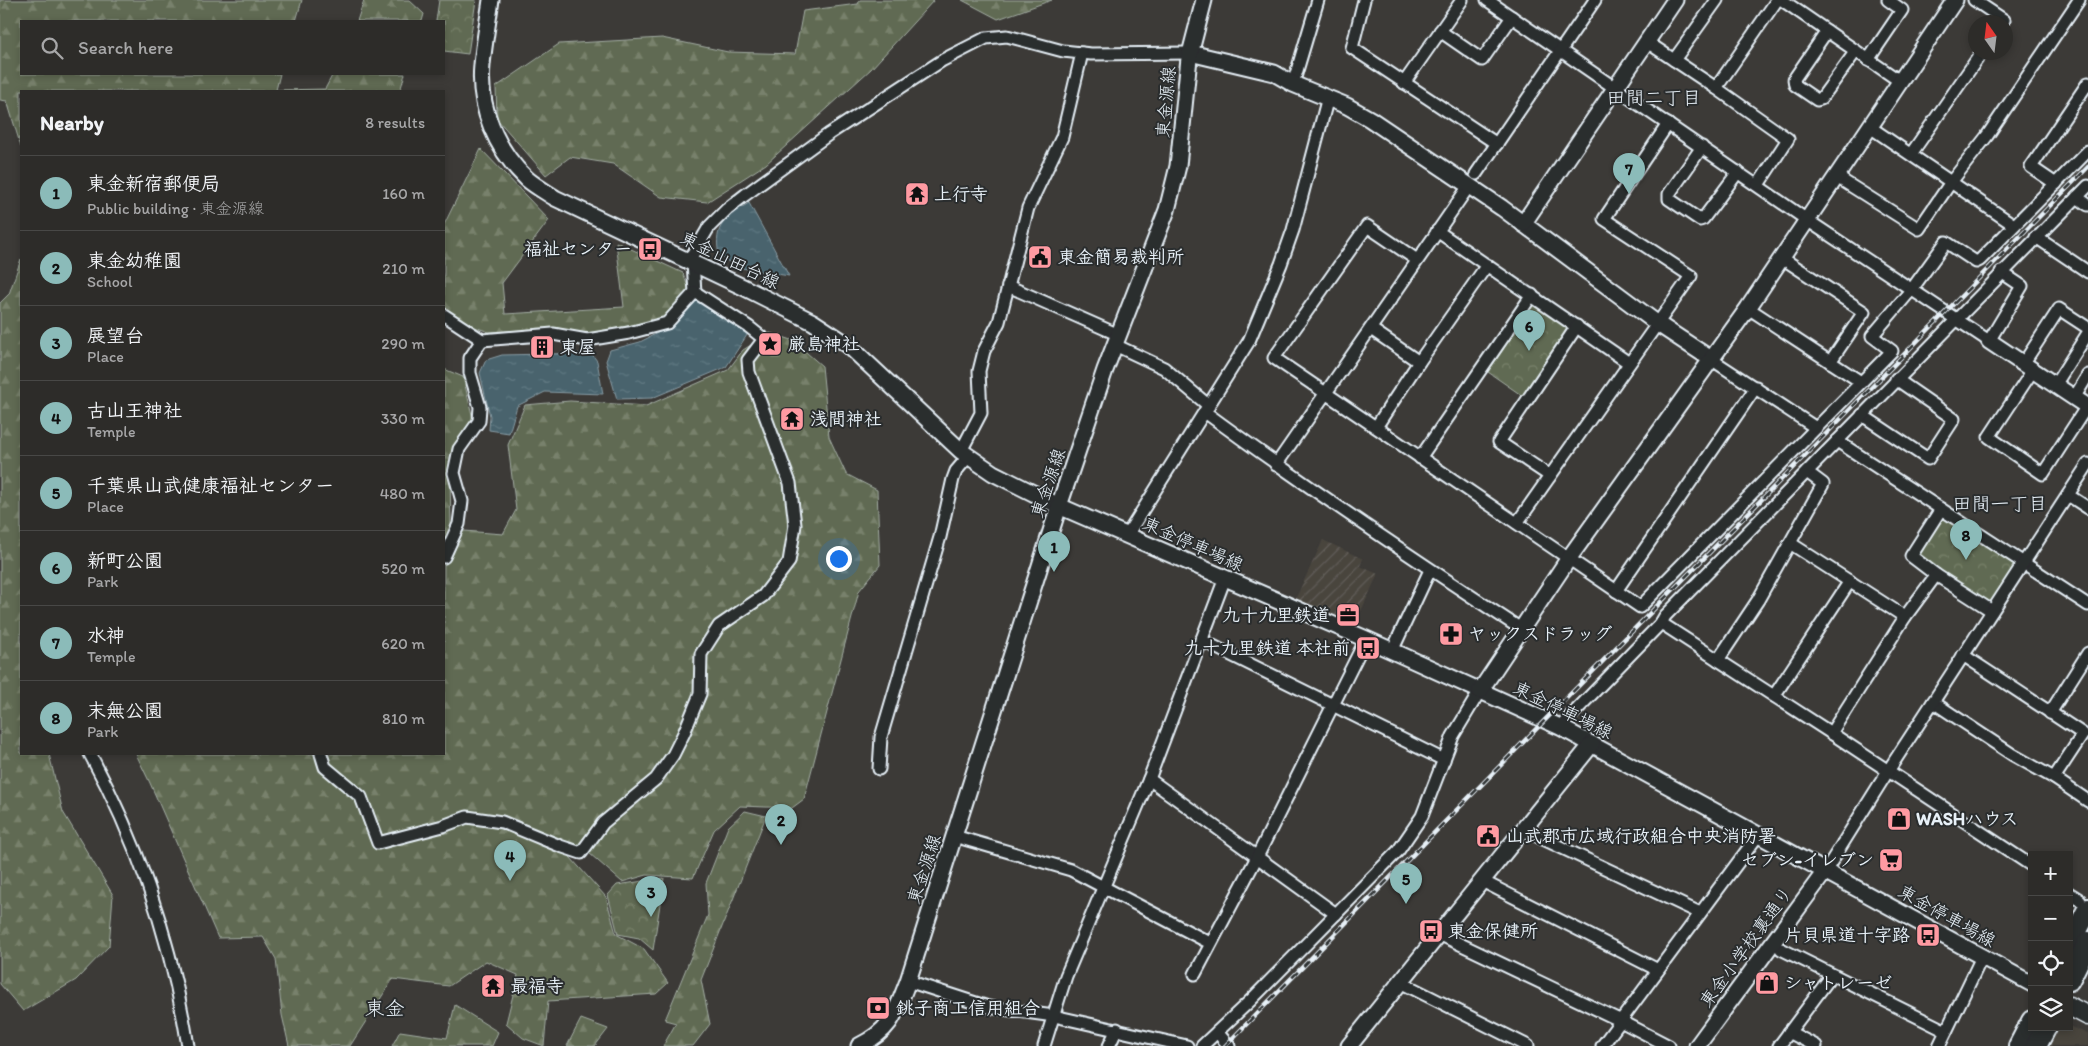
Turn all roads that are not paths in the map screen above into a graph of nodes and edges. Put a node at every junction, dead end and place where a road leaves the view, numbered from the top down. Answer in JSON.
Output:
{"nodes":[{"id":1,"x":491,"y":0,"type":"edge"},
{"id":2,"x":1204,"y":0,"type":"edge"},
{"id":3,"x":1318,"y":0,"type":"edge"},
{"id":4,"x":1364,"y":0,"type":"edge"},
{"id":5,"x":1462,"y":0,"type":"edge"},
{"id":6,"x":1487,"y":0,"type":"edge"},
{"id":7,"x":1595,"y":0,"type":"edge"},
{"id":8,"x":1675,"y":0,"type":"edge"},
{"id":9,"x":1717,"y":0,"type":"edge"},
{"id":10,"x":1777,"y":0,"type":"edge"},
{"id":11,"x":1782,"y":0,"type":"edge"},
{"id":12,"x":1888,"y":0,"type":"edge"},
{"id":13,"x":1955,"y":0,"type":"edge"},
{"id":14,"x":1974,"y":0,"type":"edge"},
{"id":15,"x":2081,"y":2,"type":"edge"},
{"id":16,"x":1996,"y":15,"type":"edge"},
{"id":17,"x":1512,"y":17,"type":"junction"},
{"id":18,"x":1440,"y":31,"type":"junction"},
{"id":19,"x":1827,"y":31,"type":"junction"},
{"id":20,"x":1646,"y":42,"type":"junction"},
{"id":21,"x":1561,"y":50,"type":"junction"},
{"id":22,"x":1856,"y":51,"type":"junction"},
{"id":23,"x":1082,"y":53,"type":"junction"},
{"id":24,"x":1190,"y":53,"type":"junction"},
{"id":25,"x":1674,"y":60,"type":"junction"},
{"id":26,"x":1868,"y":60,"type":"junction"},
{"id":27,"x":1976,"y":60,"type":"edge"},
{"id":28,"x":1901,"y":82,"type":"junction"},
{"id":29,"x":1404,"y":83,"type":"junction"},
{"id":30,"x":2088,"y":83,"type":"edge"},
{"id":31,"x":1293,"y":84,"type":"junction"},
{"id":32,"x":1616,"y":87,"type":"junction"},
{"id":33,"x":1716,"y":88,"type":"junction"},
{"id":34,"x":1328,"y":97,"type":"junction"},
{"id":35,"x":1668,"y":124,"type":"junction"},
{"id":36,"x":1870,"y":127,"type":"junction"},
{"id":37,"x":1497,"y":144,"type":"junction"},
{"id":38,"x":1702,"y":147,"type":"junction"},
{"id":39,"x":2088,"y":151,"type":"edge"},
{"id":40,"x":1911,"y":154,"type":"junction"},
{"id":41,"x":1738,"y":172,"type":"junction"},
{"id":42,"x":1837,"y":177,"type":"junction"},
{"id":43,"x":1472,"y":180,"type":"junction"},
{"id":44,"x":1951,"y":182,"type":"junction"},
{"id":45,"x":2056,"y":184,"type":"junction"},
{"id":46,"x":1758,"y":185,"type":"junction"},
{"id":47,"x":2088,"y":186,"type":"edge"},
{"id":48,"x":2077,"y":197,"type":"junction"},
{"id":49,"x":2088,"y":205,"type":"edge"},
{"id":50,"x":1807,"y":220,"type":"junction"},
{"id":51,"x":1523,"y":224,"type":"junction"},
{"id":52,"x":2014,"y":225,"type":"junction"},
{"id":53,"x":1437,"y":231,"type":"junction"},
{"id":54,"x":2036,"y":237,"type":"junction"},
{"id":55,"x":1782,"y":258,"type":"junction"},
{"id":56,"x":1418,"y":260,"type":"junction"},
{"id":57,"x":691,"y":262,"type":"junction"},
{"id":58,"x":1487,"y":265,"type":"junction"},
{"id":59,"x":2002,"y":272,"type":"junction"},
{"id":60,"x":2088,"y":272,"type":"edge"},
{"id":61,"x":1008,"y":286,"type":"junction"},
{"id":62,"x":1912,"y":289,"type":"junction"},
{"id":63,"x":696,"y":292,"type":"junction"},
{"id":64,"x":1532,"y":295,"type":"junction"},
{"id":65,"x":1748,"y":308,"type":"junction"},
{"id":66,"x":445,"y":316,"type":"edge"},
{"id":67,"x":1955,"y":318,"type":"junction"},
{"id":68,"x":1658,"y":324,"type":"junction"},
{"id":69,"x":1576,"y":326,"type":"junction"},
{"id":70,"x":2088,"y":328,"type":"edge"},
{"id":71,"x":1370,"y":329,"type":"junction"},
{"id":72,"x":2088,"y":333,"type":"edge"},
{"id":73,"x":482,"y":340,"type":"junction"},
{"id":74,"x":1117,"y":340,"type":"junction"},
{"id":75,"x":1989,"y":341,"type":"junction"},
{"id":76,"x":1711,"y":359,"type":"junction"},
{"id":77,"x":1419,"y":362,"type":"junction"},
{"id":78,"x":1830,"y":362,"type":"junction"},
{"id":79,"x":1629,"y":363,"type":"junction"},
{"id":80,"x":2028,"y":367,"type":"junction"},
{"id":81,"x":2088,"y":375,"type":"edge"},
{"id":82,"x":1896,"y":379,"type":"junction"},
{"id":83,"x":1861,"y":382,"type":"junction"},
{"id":84,"x":2054,"y":385,"type":"junction"},
{"id":85,"x":1756,"y":387,"type":"junction"},
{"id":86,"x":1326,"y":394,"type":"junction"},
{"id":87,"x":2074,"y":398,"type":"junction"},
{"id":88,"x":2088,"y":407,"type":"edge"},
{"id":89,"x":1207,"y":409,"type":"junction"},
{"id":90,"x":1862,"y":415,"type":"junction"},
{"id":91,"x":1376,"y":427,"type":"junction"},
{"id":92,"x":1816,"y":428,"type":"junction"},
{"id":93,"x":1837,"y":440,"type":"junction"},
{"id":94,"x":964,"y":454,"type":"junction"},
{"id":95,"x":1420,"y":458,"type":"junction"},
{"id":96,"x":2088,"y":464,"type":"edge"},
{"id":97,"x":1276,"y":465,"type":"junction"},
{"id":98,"x":1807,"y":472,"type":"junction"},
{"id":99,"x":1550,"y":476,"type":"junction"},
{"id":100,"x":2068,"y":495,"type":"junction"},
{"id":101,"x":1059,"y":506,"type":"junction"},
{"id":102,"x":2088,"y":508,"type":"edge"},
{"id":103,"x":1941,"y":509,"type":"junction"},
{"id":104,"x":1517,"y":524,"type":"junction"},
{"id":105,"x":1127,"y":535,"type":"junction"},
{"id":106,"x":1790,"y":543,"type":"junction"},
{"id":107,"x":445,"y":555,"type":"edge"},
{"id":108,"x":1569,"y":558,"type":"junction"},
{"id":109,"x":2024,"y":562,"type":"junction"},
{"id":110,"x":1430,"y":570,"type":"junction"},
{"id":111,"x":1936,"y":575,"type":"junction"},
{"id":112,"x":1225,"y":578,"type":"junction"},
{"id":113,"x":1850,"y":581,"type":"junction"},
{"id":114,"x":1616,"y":591,"type":"junction"},
{"id":115,"x":2087,"y":602,"type":"edge"},
{"id":116,"x":1992,"y":611,"type":"junction"},
{"id":117,"x":1905,"y":617,"type":"junction"},
{"id":118,"x":1661,"y":623,"type":"junction"},
{"id":119,"x":1521,"y":629,"type":"junction"},
{"id":120,"x":1202,"y":640,"type":"junction"},
{"id":121,"x":1366,"y":640,"type":"junction"},
{"id":122,"x":1392,"y":651,"type":"junction"},
{"id":123,"x":2088,"y":653,"type":"edge"},
{"id":124,"x":1963,"y":656,"type":"junction"},
{"id":125,"x":1718,"y":660,"type":"junction"},
{"id":126,"x":1480,"y":691,"type":"junction"},
{"id":127,"x":1774,"y":696,"type":"junction"},
{"id":128,"x":1933,"y":702,"type":"junction"},
{"id":129,"x":1332,"y":705,"type":"junction"},
{"id":130,"x":2050,"y":712,"type":"junction"},
{"id":131,"x":1560,"y":727,"type":"junction"},
{"id":132,"x":1831,"y":733,"type":"junction"},
{"id":133,"x":1592,"y":744,"type":"junction"},
{"id":134,"x":90,"y":755,"type":"edge"},
{"id":135,"x":321,"y":755,"type":"edge"},
{"id":136,"x":1444,"y":760,"type":"junction"},
{"id":137,"x":879,"y":769,"type":"dead end"},
{"id":138,"x":1888,"y":771,"type":"junction"},
{"id":139,"x":2054,"y":778,"type":"junction"},
{"id":140,"x":1149,"y":780,"type":"junction"},
{"id":141,"x":2088,"y":801,"type":"edge"},
{"id":142,"x":1522,"y":829,"type":"junction"},
{"id":143,"x":1759,"y":834,"type":"junction"},
{"id":144,"x":954,"y":836,"type":"junction"},
{"id":145,"x":1257,"y":857,"type":"junction"},
{"id":146,"x":2028,"y":863,"type":"edge"},
{"id":147,"x":1826,"y":870,"type":"junction"},
{"id":148,"x":1482,"y":881,"type":"junction"},
{"id":149,"x":1104,"y":886,"type":"junction"},
{"id":150,"x":2073,"y":896,"type":"edge"},
{"id":151,"x":2084,"y":905,"type":"edge"},
{"id":152,"x":1700,"y":913,"type":"junction"},
{"id":153,"x":1336,"y":914,"type":"junction"},
{"id":154,"x":1439,"y":934,"type":"junction"},
{"id":155,"x":2071,"y":941,"type":"edge"},
{"id":156,"x":2088,"y":942,"type":"edge"},
{"id":157,"x":1210,"y":943,"type":"junction"},
{"id":158,"x":1781,"y":948,"type":"dead end"},
{"id":159,"x":1982,"y":956,"type":"junction"},
{"id":160,"x":1658,"y":970,"type":"junction"},
{"id":161,"x":2073,"y":972,"type":"edge"},
{"id":162,"x":1195,"y":974,"type":"dead end"},
{"id":163,"x":1832,"y":975,"type":"junction"},
{"id":164,"x":908,"y":981,"type":"junction"},
{"id":165,"x":1400,"y":982,"type":"junction"},
{"id":166,"x":2028,"y":982,"type":"edge"},
{"id":167,"x":2073,"y":1008,"type":"edge"},
{"id":168,"x":1054,"y":1016,"type":"junction"},
{"id":169,"x":2088,"y":1016,"type":"edge"},
{"id":170,"x":1620,"y":1020,"type":"junction"},
{"id":171,"x":1117,"y":1029,"type":"junction"},
{"id":172,"x":2028,"y":1029,"type":"edge"},
{"id":173,"x":1946,"y":1031,"type":"junction"},
{"id":174,"x":2044,"y":1031,"type":"edge"},
{"id":175,"x":1217,"y":1032,"type":"junction"},
{"id":176,"x":1790,"y":1032,"type":"junction"},
{"id":177,"x":1351,"y":1045,"type":"edge"},
{"id":178,"x":188,"y":1046,"type":"edge"},
{"id":179,"x":859,"y":1046,"type":"edge"},
{"id":180,"x":1044,"y":1046,"type":"edge"},
{"id":181,"x":1109,"y":1046,"type":"edge"},
{"id":182,"x":1187,"y":1046,"type":"edge"},
{"id":183,"x":1202,"y":1046,"type":"edge"},
{"id":184,"x":1229,"y":1046,"type":"edge"},
{"id":185,"x":1528,"y":1046,"type":"edge"},
{"id":186,"x":1602,"y":1046,"type":"edge"},
{"id":187,"x":1669,"y":1046,"type":"edge"},
{"id":188,"x":1697,"y":1046,"type":"edge"},
{"id":189,"x":1779,"y":1046,"type":"edge"},
{"id":190,"x":1816,"y":1046,"type":"edge"},
{"id":191,"x":1938,"y":1046,"type":"edge"},
{"id":192,"x":2019,"y":1046,"type":"edge"},
{"id":193,"x":2036,"y":1046,"type":"edge"}],
"edges":[{"from":1,"to":57,"type":"main road","name":"東金山田台線"},
{"from":2,"to":24,"type":"main road","name":"東金源線"},
{"from":3,"to":31,"type":"street"},
{"from":4,"to":29,"type":"street"},
{"from":5,"to":18,"type":"street"},
{"from":6,"to":17,"type":"street"},
{"from":7,"to":21,"type":"street"},
{"from":8,"to":20,"type":"main road"},
{"from":9,"to":25,"type":"street"},
{"from":10,"to":33,"type":"street"},
{"from":11,"to":19,"type":"street"},
{"from":12,"to":26,"type":"street"},
{"from":13,"to":28,"type":"main road"},
{"from":14,"to":16,"type":"street"},
{"from":15,"to":44,"type":"street"},
{"from":17,"to":18,"type":"street"},
{"from":17,"to":21,"type":"street"},
{"from":18,"to":29,"type":"street"},
{"from":19,"to":22,"type":"street"},
{"from":19,"to":22,"type":"street"},
{"from":20,"to":25,"type":"street"},
{"from":20,"to":32,"type":"main road"},
{"from":21,"to":32,"type":"street"},
{"from":21,"to":37,"type":"street"},
{"from":22,"to":26,"type":"street"},
{"from":23,"to":24,"type":"street"},
{"from":23,"to":57,"type":"street"},
{"from":23,"to":61,"type":"street"},
{"from":24,"to":31,"type":"main road"},
{"from":24,"to":74,"type":"main road","name":"東金源線"},
{"from":25,"to":33,"type":"street"},
{"from":26,"to":28,"type":"street"},
{"from":27,"to":40,"type":"street"},
{"from":28,"to":36,"type":"main road"},
{"from":29,"to":37,"type":"street"},
{"from":30,"to":45,"type":"street"},
{"from":31,"to":34,"type":"main road"},
{"from":32,"to":35,"type":"street"},
{"from":32,"to":51,"type":"main road"},
{"from":33,"to":46,"type":"street"},
{"from":34,"to":43,"type":"main road"},
{"from":34,"to":89,"type":"street"},
{"from":35,"to":38,"type":"street"},
{"from":35,"to":68,"type":"street"},
{"from":36,"to":40,"type":"street"},
{"from":36,"to":42,"type":"main road"},
{"from":37,"to":43,"type":"street"},
{"from":38,"to":41,"type":"street"},
{"from":38,"to":41,"type":"street"},
{"from":39,"to":45,"type":"street"},
{"from":40,"to":44,"type":"street"},
{"from":41,"to":46,"type":"street"},
{"from":42,"to":44,"type":"street"},
{"from":42,"to":50,"type":"main road"},
{"from":43,"to":51,"type":"main road"},
{"from":43,"to":53,"type":"street"},
{"from":44,"to":52,"type":"street"},
{"from":45,"to":52,"type":"street"},
{"from":46,"to":50,"type":"street"},
{"from":47,"to":48,"type":"street"},
{"from":48,"to":49,"type":"street"},
{"from":48,"to":54,"type":"street"},
{"from":50,"to":55,"type":"main road"},
{"from":50,"to":62,"type":"street"},
{"from":51,"to":68,"type":"main road"},
{"from":52,"to":62,"type":"street"},
{"from":53,"to":56,"type":"street"},
{"from":53,"to":58,"type":"street"},
{"from":54,"to":59,"type":"street"},
{"from":54,"to":60,"type":"street"},
{"from":55,"to":65,"type":"main road"},
{"from":55,"to":78,"type":"street"},
{"from":56,"to":71,"type":"street"},
{"from":56,"to":86,"type":"street"},
{"from":57,"to":63,"type":"street"},
{"from":57,"to":94,"type":"main road","name":"東金山田台線"},
{"from":58,"to":64,"type":"street"},
{"from":58,"to":77,"type":"street"},
{"from":59,"to":67,"type":"street"},
{"from":59,"to":75,"type":"street"},
{"from":61,"to":74,"type":"street"},
{"from":61,"to":94,"type":"street"},
{"from":62,"to":67,"type":"street"},
{"from":62,"to":83,"type":"street"},
{"from":63,"to":73,"type":"street"},
{"from":63,"to":135,"type":"street"},
{"from":64,"to":69,"type":"street"},
{"from":64,"to":95,"type":"street"},
{"from":65,"to":76,"type":"main road"},
{"from":65,"to":78,"type":"street"},
{"from":66,"to":73,"type":"street"},
{"from":67,"to":75,"type":"street"},
{"from":67,"to":82,"type":"street"},
{"from":68,"to":76,"type":"main road"},
{"from":68,"to":79,"type":"street"},
{"from":69,"to":79,"type":"street"},
{"from":69,"to":99,"type":"street"},
{"from":70,"to":80,"type":"street"},
{"from":71,"to":77,"type":"street"},
{"from":71,"to":86,"type":"street"},
{"from":72,"to":84,"type":"street"},
{"from":73,"to":107,"type":"street"},
{"from":74,"to":89,"type":"street"},
{"from":74,"to":101,"type":"main road","name":"東金源線"},
{"from":75,"to":80,"type":"main road"},
{"from":76,"to":85,"type":"street"},
{"from":76,"to":108,"type":"main road"},
{"from":77,"to":91,"type":"street"},
{"from":78,"to":83,"type":"street"},
{"from":79,"to":99,"type":"street"},
{"from":80,"to":84,"type":"main road"},
{"from":80,"to":88,"type":"street"},
{"from":81,"to":87,"type":"street"},
{"from":82,"to":90,"type":"street"},
{"from":82,"to":90,"type":"street"},
{"from":83,"to":92,"type":"street"},
{"from":84,"to":87,"type":"main road"},
{"from":85,"to":92,"type":"street"},
{"from":85,"to":114,"type":"street"},
{"from":86,"to":91,"type":"street"},
{"from":86,"to":97,"type":"street"},
{"from":87,"to":88,"type":"main road"},
{"from":89,"to":97,"type":"street"},
{"from":89,"to":105,"type":"street"},
{"from":90,"to":93,"type":"street"},
{"from":91,"to":95,"type":"street"},
{"from":92,"to":114,"type":"street"},
{"from":93,"to":98,"type":"street"},
{"from":93,"to":103,"type":"street"},
{"from":94,"to":101,"type":"main road","name":"東金山田台線"},
{"from":94,"to":137,"type":"street"},
{"from":95,"to":104,"type":"street"},
{"from":96,"to":100,"type":"street"},
{"from":97,"to":110,"type":"street"},
{"from":98,"to":106,"type":"street"},
{"from":98,"to":118,"type":"street"},
{"from":99,"to":104,"type":"street"},
{"from":100,"to":102,"type":"street"},
{"from":100,"to":109,"type":"street"},
{"from":101,"to":105,"type":"main road","name":"東金停車場線"},
{"from":101,"to":144,"type":"main road","name":"東金源線"},
{"from":103,"to":109,"type":"street"},
{"from":103,"to":111,"type":"street"},
{"from":104,"to":108,"type":"street"},
{"from":105,"to":112,"type":"main road","name":"東金停車場線"},
{"from":106,"to":113,"type":"street"},
{"from":106,"to":125,"type":"street"},
{"from":108,"to":114,"type":"street"},
{"from":108,"to":119,"type":"main road"},
{"from":109,"to":115,"type":"street"},
{"from":109,"to":116,"type":"street"},
{"from":110,"to":119,"type":"street"},
{"from":110,"to":122,"type":"street"},
{"from":111,"to":116,"type":"street"},
{"from":111,"to":117,"type":"street"},
{"from":112,"to":120,"type":"street"},
{"from":112,"to":121,"type":"main road","name":"東金停車場線"},
{"from":113,"to":117,"type":"street"},
{"from":113,"to":127,"type":"street"},
{"from":116,"to":124,"type":"street"},
{"from":117,"to":132,"type":"street"},
{"from":118,"to":125,"type":"street"},
{"from":118,"to":131,"type":"street"},
{"from":119,"to":126,"type":"main road"},
{"from":120,"to":129,"type":"street"},
{"from":120,"to":140,"type":"street"},
{"from":121,"to":122,"type":"main road","name":"東金停車場線"},
{"from":121,"to":129,"type":"street"},
{"from":122,"to":126,"type":"main road","name":"東金停車場線"},
{"from":123,"to":130,"type":"street"},
{"from":124,"to":128,"type":"street"},
{"from":124,"to":130,"type":"street"},
{"from":125,"to":127,"type":"street"},
{"from":126,"to":131,"type":"main road","name":"東金停車場線"},
{"from":126,"to":136,"type":"street"},
{"from":127,"to":132,"type":"street"},
{"from":128,"to":138,"type":"street"},
{"from":128,"to":139,"type":"street"},
{"from":129,"to":136,"type":"street"},
{"from":129,"to":145,"type":"street"},
{"from":130,"to":139,"type":"street"},
{"from":131,"to":133,"type":"main road","name":"東金停車場線"},
{"from":132,"to":138,"type":"street"},
{"from":133,"to":142,"type":"main road"},
{"from":133,"to":143,"type":"main road","name":"東金停車場線"},
{"from":134,"to":178,"type":"street"},
{"from":136,"to":153,"type":"street"},
{"from":138,"to":146,"type":"street"},
{"from":138,"to":147,"type":"street"},
{"from":139,"to":141,"type":"street"},
{"from":140,"to":145,"type":"street"},
{"from":140,"to":149,"type":"street"},
{"from":142,"to":148,"type":"main road"},
{"from":142,"to":152,"type":"street"},
{"from":143,"to":147,"type":"main road","name":"東金停車場線"},
{"from":143,"to":152,"type":"street"},
{"from":144,"to":149,"type":"street"},
{"from":144,"to":164,"type":"main road","name":"東金源線"},
{"from":145,"to":153,"type":"street"},
{"from":145,"to":157,"type":"street"},
{"from":147,"to":159,"type":"main road","name":"東金停車場線"},
{"from":147,"to":188,"type":"main road","name":"東金小学校裏通り"},
{"from":148,"to":154,"type":"main road"},
{"from":148,"to":160,"type":"street"},
{"from":149,"to":157,"type":"street"},
{"from":149,"to":168,"type":"street"},
{"from":150,"to":151,"type":"street"},
{"from":151,"to":155,"type":"highway"},
{"from":152,"to":160,"type":"street"},
{"from":153,"to":175,"type":"street"},
{"from":154,"to":165,"type":"main road"},
{"from":154,"to":170,"type":"street"},
{"from":156,"to":161,"type":"highway"},
{"from":157,"to":162,"type":"street"},
{"from":158,"to":163,"type":"street"},
{"from":159,"to":166,"type":"main road","name":"東金停車場線"},
{"from":159,"to":173,"type":"street"},
{"from":160,"to":170,"type":"street"},
{"from":163,"to":173,"type":"street"},
{"from":163,"to":176,"type":"street"},
{"from":164,"to":168,"type":"street"},
{"from":164,"to":179,"type":"main road","name":"東金源線"},
{"from":165,"to":177,"type":"main road"},
{"from":165,"to":185,"type":"street"},
{"from":167,"to":169,"type":"main road"},
{"from":168,"to":171,"type":"street"},
{"from":168,"to":180,"type":"street"},
{"from":170,"to":186,"type":"street"},
{"from":170,"to":187,"type":"street"},
{"from":171,"to":181,"type":"street"},
{"from":171,"to":182,"type":"street"},
{"from":172,"to":192,"type":"highway"},
{"from":173,"to":191,"type":"street"},
{"from":174,"to":193,"type":"highway"},
{"from":175,"to":183,"type":"street"},
{"from":175,"to":184,"type":"street"},
{"from":176,"to":189,"type":"street"},
{"from":176,"to":190,"type":"street"}]}
